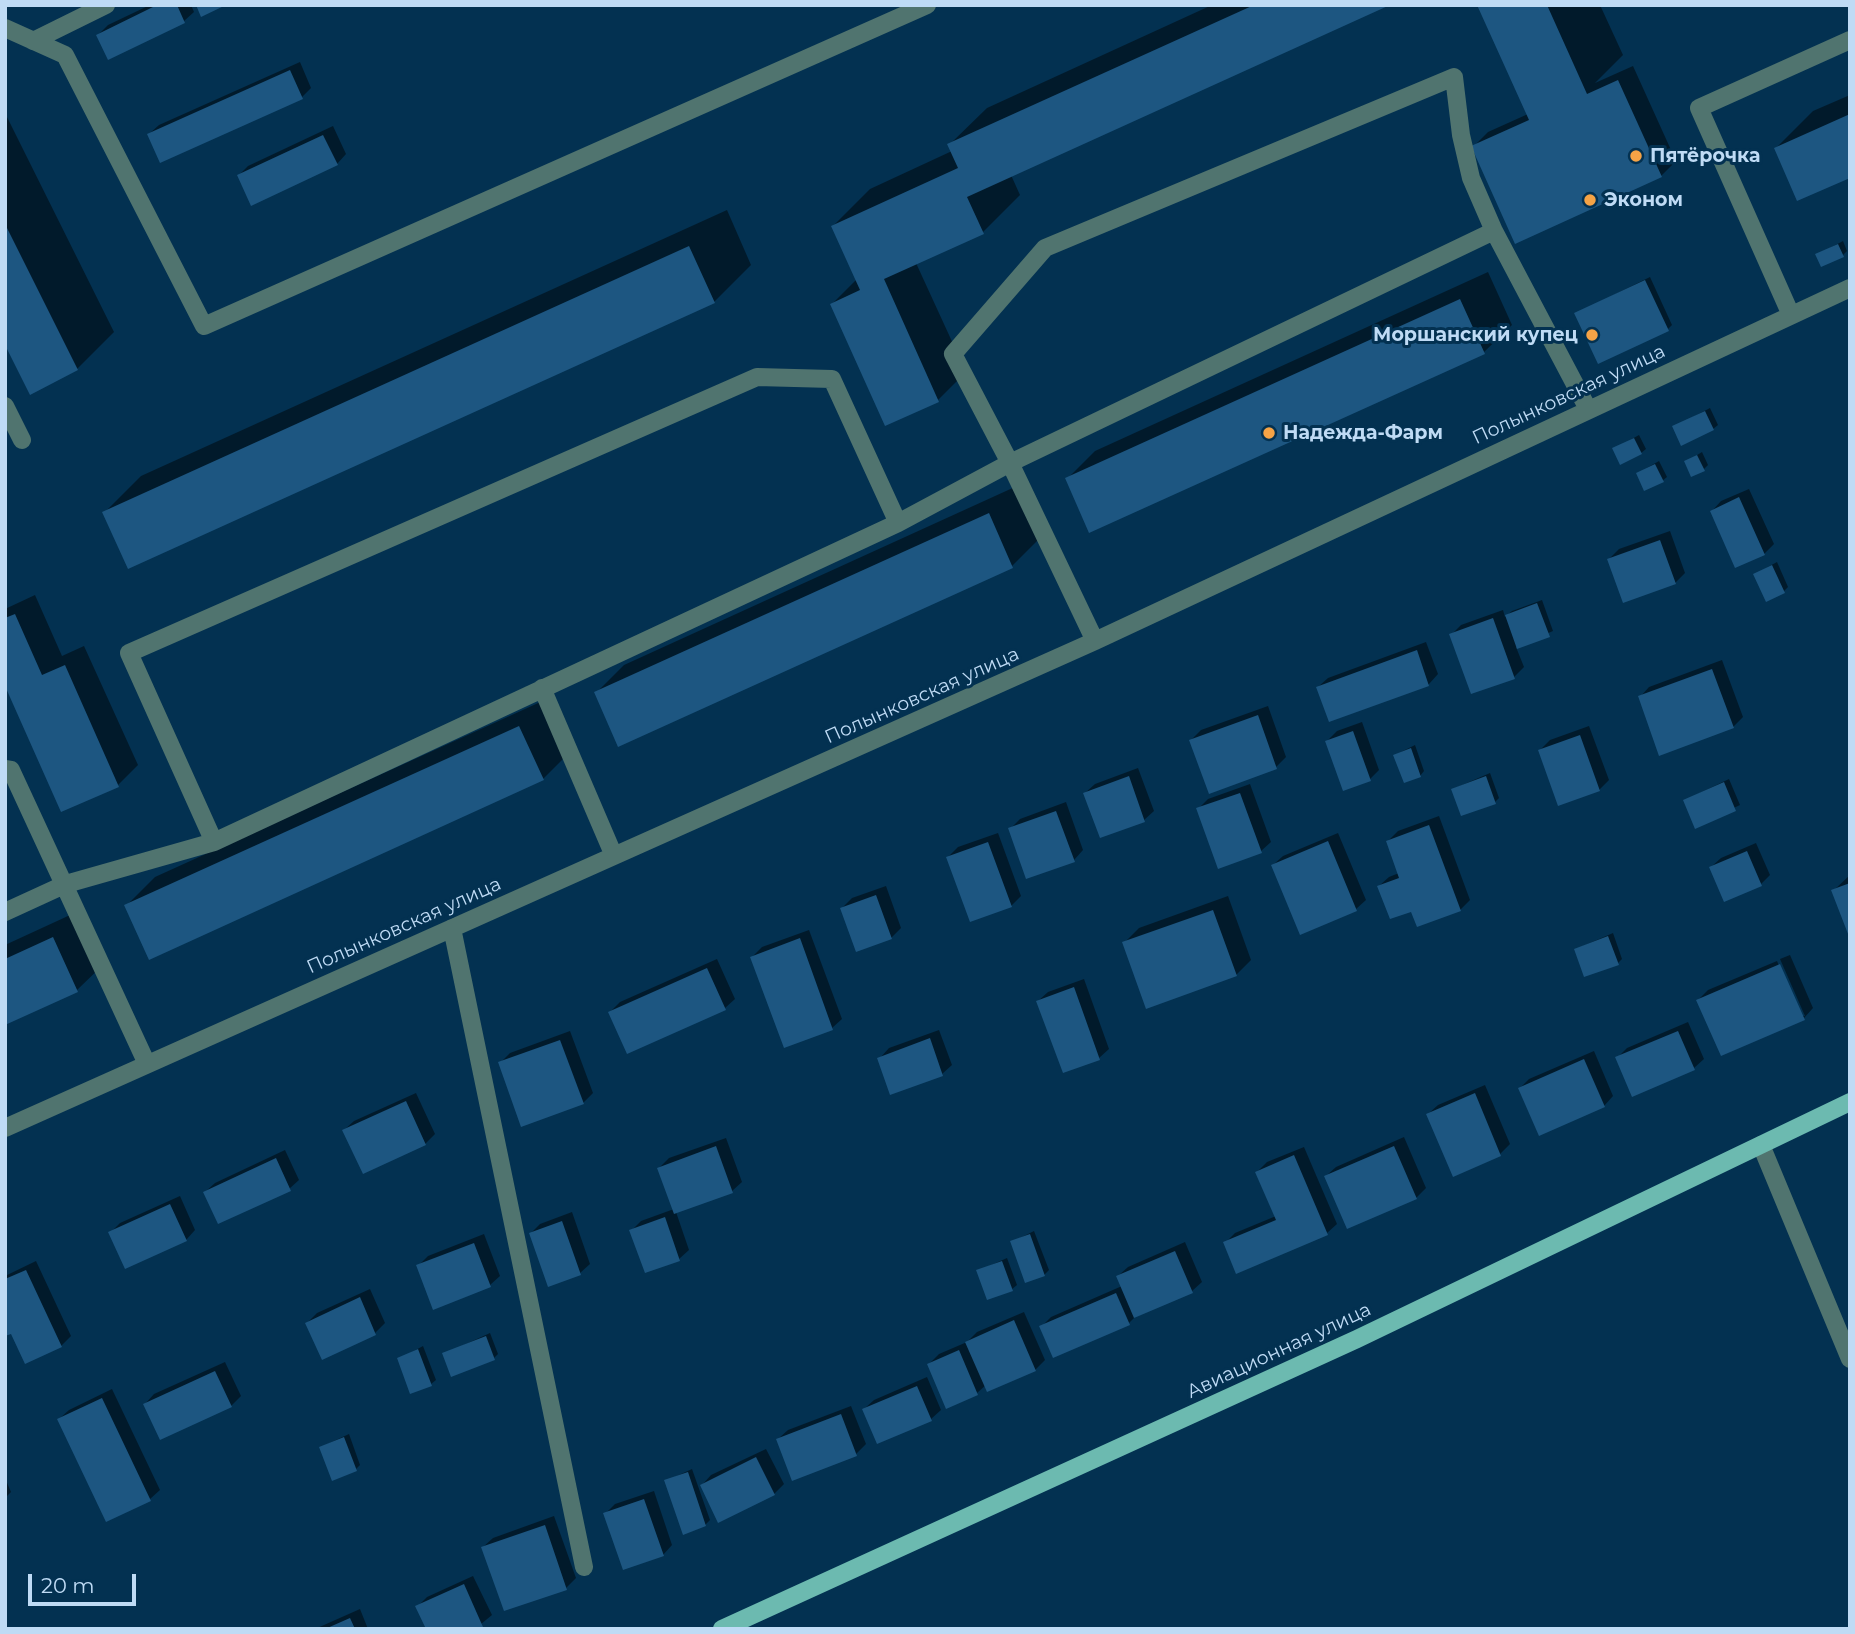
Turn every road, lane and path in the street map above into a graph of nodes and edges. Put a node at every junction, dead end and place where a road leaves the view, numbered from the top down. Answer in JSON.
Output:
{"nodes":[{"id":1,"x":106,"y":5,"type":"edge"},
{"id":2,"x":926,"y":5,"type":"edge"},
{"id":3,"x":5,"y":28,"type":"edge"},
{"id":4,"x":1850,"y":40,"type":"edge"},
{"id":5,"x":33,"y":41,"type":"junction"},
{"id":6,"x":1494,"y":231,"type":"junction"},
{"id":7,"x":1850,"y":288,"type":"edge"},
{"id":8,"x":1791,"y":315,"type":"junction"},
{"id":9,"x":5,"y":406,"type":"edge"},
{"id":10,"x":1588,"y":409,"type":"junction"},
{"id":11,"x":22,"y":440,"type":"dead end"},
{"id":12,"x":1010,"y":463,"type":"junction"},
{"id":13,"x":898,"y":523,"type":"junction"},
{"id":14,"x":1095,"y":641,"type":"junction"},
{"id":15,"x":542,"y":688,"type":"junction"},
{"id":16,"x":5,"y":769,"type":"edge"},
{"id":17,"x":214,"y":842,"type":"junction"},
{"id":18,"x":614,"y":856,"type":"junction"},
{"id":19,"x":66,"y":884,"type":"junction"},
{"id":20,"x":5,"y":912,"type":"edge"},
{"id":21,"x":452,"y":928,"type":"junction"},
{"id":22,"x":147,"y":1064,"type":"junction"},
{"id":23,"x":1850,"y":1102,"type":"edge"},
{"id":24,"x":5,"y":1128,"type":"edge"},
{"id":25,"x":1760,"y":1145,"type":"junction"},
{"id":26,"x":1850,"y":1359,"type":"edge"},
{"id":27,"x":584,"y":1566,"type":"dead end"},
{"id":28,"x":722,"y":1629,"type":"edge"}],
"edges":[{"from":1,"to":5,"type":"street"},
{"from":2,"to":5,"type":"street"},
{"from":3,"to":5,"type":"street"},
{"from":4,"to":8,"type":"street"},
{"from":6,"to":10,"type":"street"},
{"from":6,"to":12,"type":"street"},
{"from":6,"to":12,"type":"street"},
{"from":7,"to":8,"type":"street","name":"Полынковская улица"},
{"from":8,"to":10,"type":"street","name":"Полынковская улица"},
{"from":9,"to":11,"type":"street"},
{"from":10,"to":14,"type":"street","name":"Полынковская улица"},
{"from":12,"to":13,"type":"street"},
{"from":12,"to":14,"type":"street"},
{"from":13,"to":15,"type":"street"},
{"from":13,"to":17,"type":"street"},
{"from":14,"to":18,"type":"street","name":"Полынковская улица"},
{"from":15,"to":17,"type":"street"},
{"from":15,"to":18,"type":"street"},
{"from":16,"to":19,"type":"street"},
{"from":17,"to":19,"type":"street"},
{"from":18,"to":21,"type":"street","name":"Полынковская улица"},
{"from":19,"to":20,"type":"street"},
{"from":19,"to":22,"type":"street"},
{"from":21,"to":22,"type":"street","name":"Полынковская улица"},
{"from":21,"to":27,"type":"street"},
{"from":22,"to":24,"type":"street","name":"Полынковская улица"},
{"from":23,"to":25,"type":"main road","name":"Авиационная улица"},
{"from":25,"to":26,"type":"street"},
{"from":25,"to":28,"type":"main road","name":"Авиационная улица"}]}
